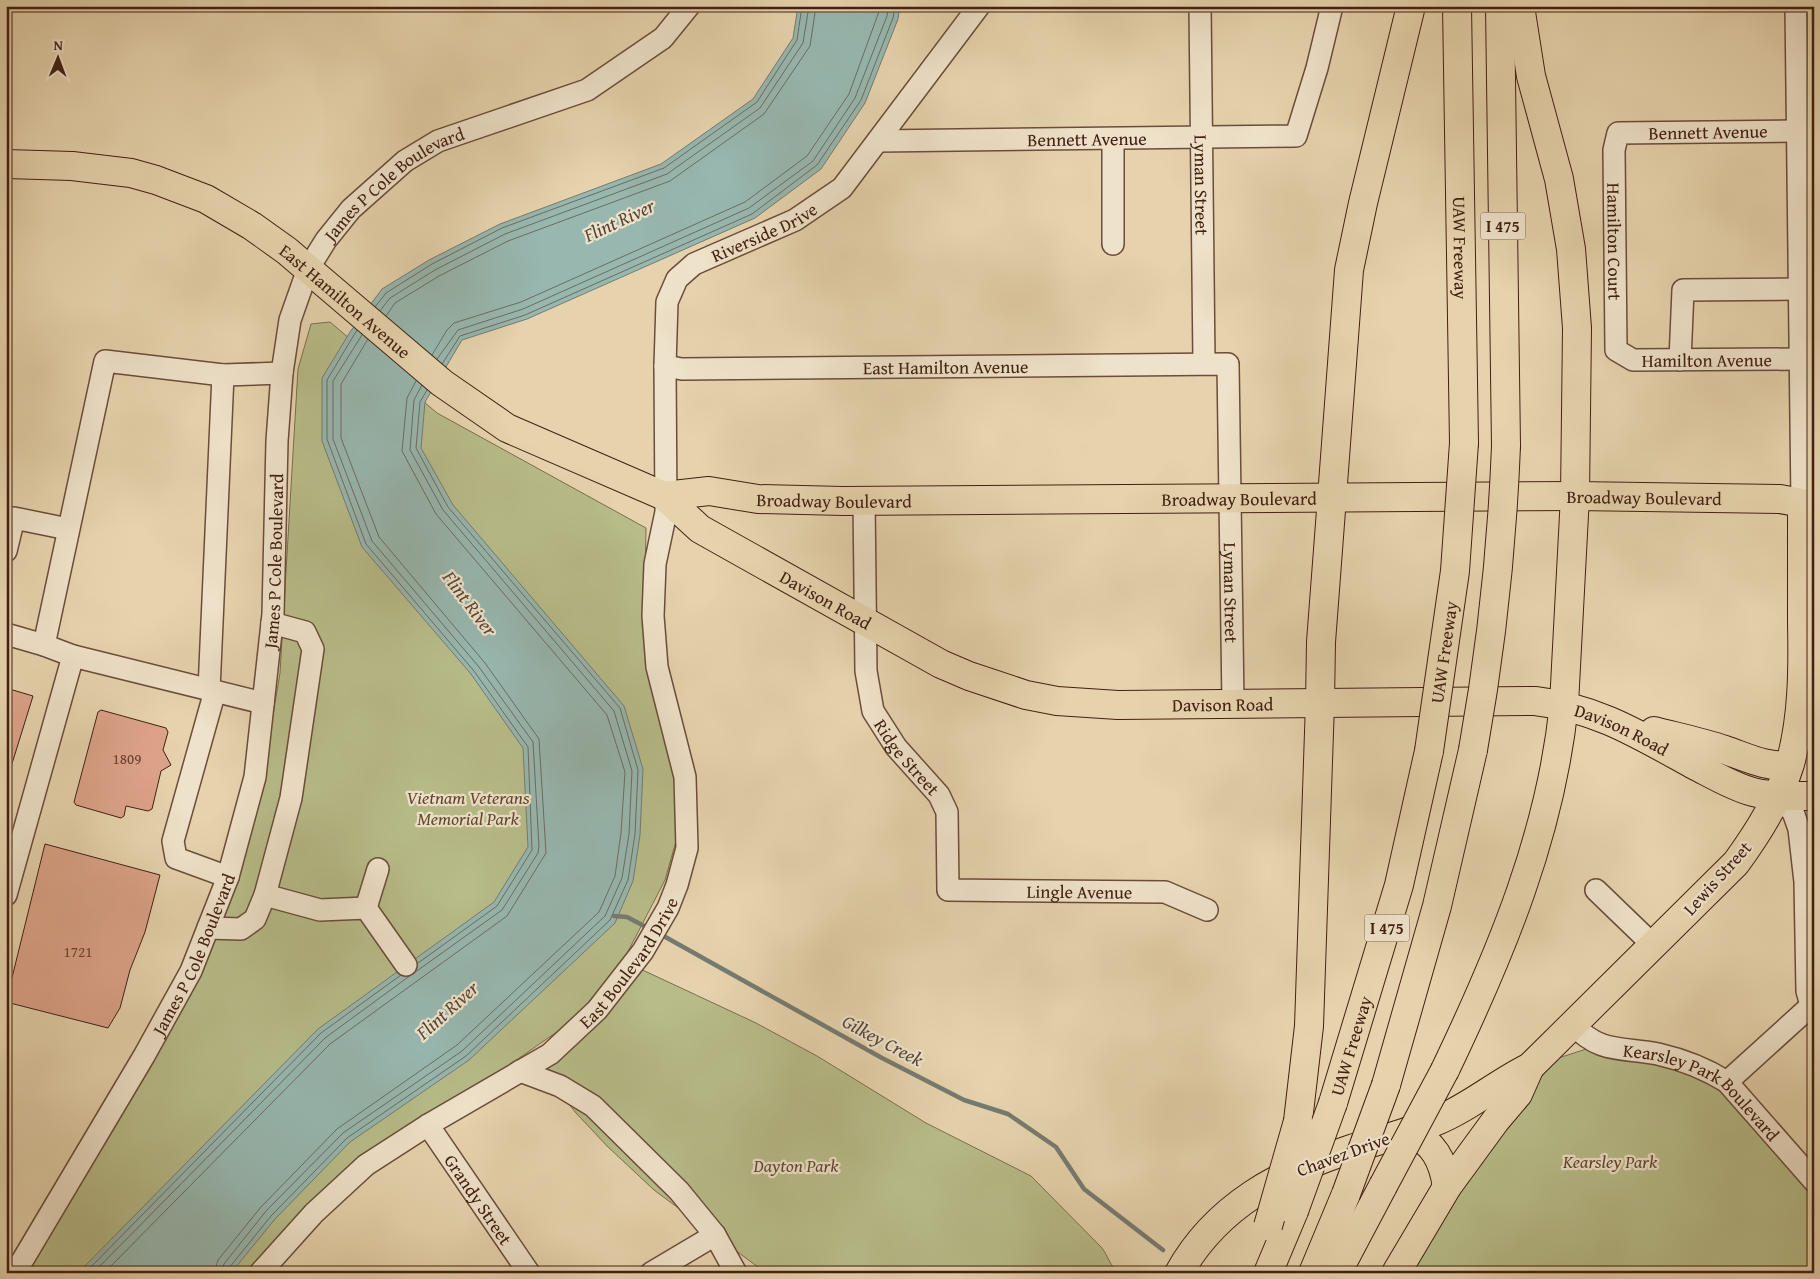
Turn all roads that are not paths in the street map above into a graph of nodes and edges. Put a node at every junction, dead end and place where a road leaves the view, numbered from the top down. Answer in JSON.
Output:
{"nodes":[{"id":1,"x":689,"y":6,"type":"edge"},
{"id":2,"x":978,"y":6,"type":"edge"},
{"id":3,"x":1200,"y":6,"type":"edge"},
{"id":4,"x":1332,"y":6,"type":"edge"},
{"id":5,"x":1411,"y":6,"type":"edge"},
{"id":6,"x":1458,"y":6,"type":"edge"},
{"id":7,"x":1500,"y":6,"type":"edge"},
{"id":8,"x":1520,"y":6,"type":"edge"},
{"id":9,"x":1796,"y":6,"type":"edge"},
{"id":10,"x":1806,"y":103,"type":"edge"},
{"id":11,"x":1798,"y":131,"type":"junction"},
{"id":12,"x":1618,"y":133,"type":"joint"},
{"id":13,"x":1202,"y":136,"type":"junction"},
{"id":14,"x":1113,"y":139,"type":"junction"},
{"id":15,"x":878,"y":141,"type":"junction"},
{"id":16,"x":6,"y":164,"type":"edge"},
{"id":17,"x":1113,"y":244,"type":"dead end"},
{"id":18,"x":308,"y":269,"type":"junction"},
{"id":19,"x":1804,"y":299,"type":"edge"},
{"id":20,"x":1616,"y":350,"type":"joint"},
{"id":21,"x":1800,"y":359,"type":"junction"},
{"id":22,"x":1680,"y":360,"type":"junction"},
{"id":23,"x":1204,"y":363,"type":"junction"},
{"id":24,"x":1228,"y":364,"type":"joint"},
{"id":25,"x":665,"y":366,"type":"junction"},
{"id":26,"x":282,"y":372,"type":"junction"},
{"id":27,"x":223,"y":375,"type":"junction"},
{"id":28,"x":664,"y":496,"type":"junction"},
{"id":29,"x":1575,"y":496,"type":"junction"},
{"id":30,"x":1228,"y":497,"type":"junction"},
{"id":31,"x":1332,"y":497,"type":"junction"},
{"id":32,"x":864,"y":501,"type":"junction"},
{"id":33,"x":1808,"y":504,"type":"edge"},
{"id":34,"x":68,"y":529,"type":"junction"},
{"id":35,"x":6,"y":550,"type":"edge"},
{"id":36,"x":864,"y":620,"type":"junction"},
{"id":37,"x":272,"y":623,"type":"junction"},
{"id":38,"x":6,"y":634,"type":"edge"},
{"id":39,"x":44,"y":645,"type":"junction"},
{"id":40,"x":73,"y":656,"type":"junction"},
{"id":41,"x":212,"y":691,"type":"junction"},
{"id":42,"x":263,"y":703,"type":"junction"},
{"id":43,"x":1233,"y":703,"type":"junction"},
{"id":44,"x":1320,"y":703,"type":"junction"},
{"id":45,"x":1564,"y":704,"type":"junction"},
{"id":46,"x":1610,"y":720,"type":"junction"},
{"id":47,"x":1789,"y":765,"type":"junction"},
{"id":48,"x":1776,"y":796,"type":"junction"},
{"id":49,"x":1814,"y":796,"type":"edge"},
{"id":50,"x":378,"y":869,"type":"dead end"},
{"id":51,"x":228,"y":877,"type":"junction"},
{"id":52,"x":948,"y":890,"type":"joint"},
{"id":53,"x":1596,"y":890,"type":"dead end"},
{"id":54,"x":6,"y":895,"type":"edge"},
{"id":55,"x":265,"y":895,"type":"junction"},
{"id":56,"x":366,"y":908,"type":"junction"},
{"id":57,"x":1206,"y":910,"type":"dead end"},
{"id":58,"x":208,"y":928,"type":"junction"},
{"id":59,"x":1653,"y":945,"type":"junction"},
{"id":60,"x":406,"y":965,"type":"dead end"},
{"id":61,"x":1813,"y":1004,"type":"edge"},
{"id":62,"x":1573,"y":1024,"type":"junction"},
{"id":63,"x":1530,"y":1067,"type":"junction"},
{"id":64,"x":520,"y":1071,"type":"junction"},
{"id":65,"x":1727,"y":1082,"type":"junction"},
{"id":66,"x":428,"y":1125,"type":"junction"},
{"id":67,"x":1409,"y":1131,"type":"junction"},
{"id":68,"x":1814,"y":1181,"type":"edge"},
{"id":69,"x":1447,"y":1187,"type":"junction"},
{"id":70,"x":715,"y":1235,"type":"junction"},
{"id":71,"x":14,"y":1273,"type":"edge"},
{"id":72,"x":260,"y":1273,"type":"edge"},
{"id":73,"x":529,"y":1273,"type":"edge"},
{"id":74,"x":651,"y":1273,"type":"edge"},
{"id":75,"x":736,"y":1273,"type":"edge"},
{"id":76,"x":1179,"y":1273,"type":"edge"},
{"id":77,"x":1253,"y":1273,"type":"edge"},
{"id":78,"x":1268,"y":1273,"type":"edge"},
{"id":79,"x":1313,"y":1273,"type":"edge"},
{"id":80,"x":1337,"y":1273,"type":"edge"},
{"id":81,"x":1396,"y":1273,"type":"edge"}],
"edges":[{"from":1,"to":18,"type":"street","name":"James P Cole Boulevard"},
{"from":2,"to":15,"type":"street","name":"Riverside Drive"},
{"from":3,"to":13,"type":"street","name":"Lyman Street"},
{"from":4,"to":13,"type":"street","name":"Bennett Avenue"},
{"from":5,"to":31,"type":"main road"},
{"from":6,"to":78,"type":"main road","name":"UAW Freeway","number":"I 475","bridge":true},
{"from":7,"to":79,"type":"main road","number":"I 475","bridge":true},
{"from":8,"to":29,"type":"main road"},
{"from":9,"to":10,"type":"street","name":"Lewis Street"},
{"from":10,"to":11,"type":"street","name":"Lewis Street"},
{"from":11,"to":12,"type":"street","name":"Bennett Avenue"},
{"from":11,"to":19,"type":"street","name":"Lewis Street"},
{"from":12,"to":20,"type":"street","name":"Hamilton Court"},
{"from":13,"to":14,"type":"street","name":"Bennett Avenue"},
{"from":13,"to":23,"type":"street","name":"Lyman Street"},
{"from":14,"to":15,"type":"street","name":"Bennett Avenue"},
{"from":14,"to":17,"type":"street"},
{"from":15,"to":25,"type":"street","name":"Riverside Drive"},
{"from":16,"to":18,"type":"main road","name":"East Hamilton Avenue"},
{"from":18,"to":26,"type":"street","name":"James P Cole Boulevard"},
{"from":18,"to":28,"type":"main road","name":"East Hamilton Avenue"},
{"from":19,"to":21,"type":"street","name":"Lewis Street"},
{"from":19,"to":22,"type":"street"},
{"from":20,"to":22,"type":"street","name":"Hamilton Avenue"},
{"from":21,"to":22,"type":"street","name":"Hamilton Avenue"},
{"from":21,"to":33,"type":"street","name":"Lewis Street"},
{"from":23,"to":24,"type":"street","name":"East Hamilton Avenue"},
{"from":23,"to":25,"type":"street","name":"East Hamilton Avenue"},
{"from":24,"to":30,"type":"street","name":"Lyman Street"},
{"from":25,"to":28,"type":"street","name":"Riverside Drive"},
{"from":26,"to":27,"type":"street"},
{"from":26,"to":37,"type":"street","name":"James P Cole Boulevard"},
{"from":27,"to":34,"type":"street"},
{"from":27,"to":41,"type":"street"},
{"from":28,"to":32,"type":"main road","name":"Broadway Boulevard"},
{"from":28,"to":36,"type":"main road","name":"Davison Road"},
{"from":28,"to":64,"type":"street","name":"East Boulevard Drive"},
{"from":29,"to":31,"type":"main road","name":"Broadway Boulevard"},
{"from":29,"to":33,"type":"main road","name":"Broadway Boulevard"},
{"from":29,"to":45,"type":"main road"},
{"from":30,"to":31,"type":"main road","name":"Broadway Boulevard"},
{"from":30,"to":32,"type":"main road","name":"Broadway Boulevard"},
{"from":30,"to":43,"type":"street","name":"Lyman Street"},
{"from":31,"to":44,"type":"main road"},
{"from":32,"to":36,"type":"street","name":"Ridge Street"},
{"from":33,"to":47,"type":"main road","name":"Lewis Street"},
{"from":34,"to":35,"type":"street"},
{"from":34,"to":39,"type":"street"},
{"from":36,"to":43,"type":"main road","name":"Davison Road"},
{"from":36,"to":52,"type":"street","name":"Ridge Street"},
{"from":37,"to":42,"type":"street","name":"James P Cole Boulevard"},
{"from":37,"to":55,"type":"street"},
{"from":38,"to":39,"type":"street"},
{"from":39,"to":40,"type":"street"},
{"from":40,"to":41,"type":"street"},
{"from":40,"to":54,"type":"street"},
{"from":41,"to":42,"type":"street"},
{"from":41,"to":51,"type":"street"},
{"from":42,"to":51,"type":"street","name":"James P Cole Boulevard"},
{"from":43,"to":44,"type":"main road","name":"Davison Road"},
{"from":44,"to":45,"type":"main road","name":"Davison Road"},
{"from":44,"to":77,"type":"main road","bridge":true},
{"from":45,"to":46,"type":"main road","name":"Davison Road"},
{"from":45,"to":80,"type":"main road","bridge":true},
{"from":46,"to":47,"type":"main road"},
{"from":46,"to":48,"type":"main road","name":"Davison Road"},
{"from":47,"to":48,"type":"main road","name":"Lewis Street"},
{"from":48,"to":49,"type":"main road","name":"Davison Road"},
{"from":48,"to":59,"type":"main road","name":"Lewis Street"},
{"from":48,"to":61,"type":"street"},
{"from":50,"to":56,"type":"street"},
{"from":51,"to":58,"type":"street","name":"James P Cole Boulevard"},
{"from":52,"to":57,"type":"street","name":"Lingle Avenue"},
{"from":53,"to":59,"type":"street"},
{"from":55,"to":56,"type":"street"},
{"from":55,"to":58,"type":"street"},
{"from":56,"to":60,"type":"street"},
{"from":58,"to":71,"type":"street","name":"James P Cole Boulevard"},
{"from":59,"to":62,"type":"main road","name":"Lewis Street"},
{"from":61,"to":65,"type":"street"},
{"from":62,"to":63,"type":"main road","name":"Chavez Drive"},
{"from":62,"to":65,"type":"street","name":"Kearsley Park Boulevard"},
{"from":63,"to":67,"type":"main road","name":"Chavez Drive"},
{"from":63,"to":69,"type":"main road","name":"Chavez Drive"},
{"from":64,"to":66,"type":"street","name":"East Boulevard Drive"},
{"from":64,"to":70,"type":"street"},
{"from":65,"to":68,"type":"street","name":"Kearsley Park Boulevard"},
{"from":66,"to":72,"type":"street","name":"East Boulevard Drive"},
{"from":66,"to":73,"type":"street","name":"Grandy Street"},
{"from":67,"to":69,"type":"main road"},
{"from":67,"to":76,"type":"main road","name":"Chavez Drive"},
{"from":69,"to":81,"type":"main road","name":"Chavez Drive"},
{"from":70,"to":74,"type":"street"},
{"from":70,"to":75,"type":"street"}]}
